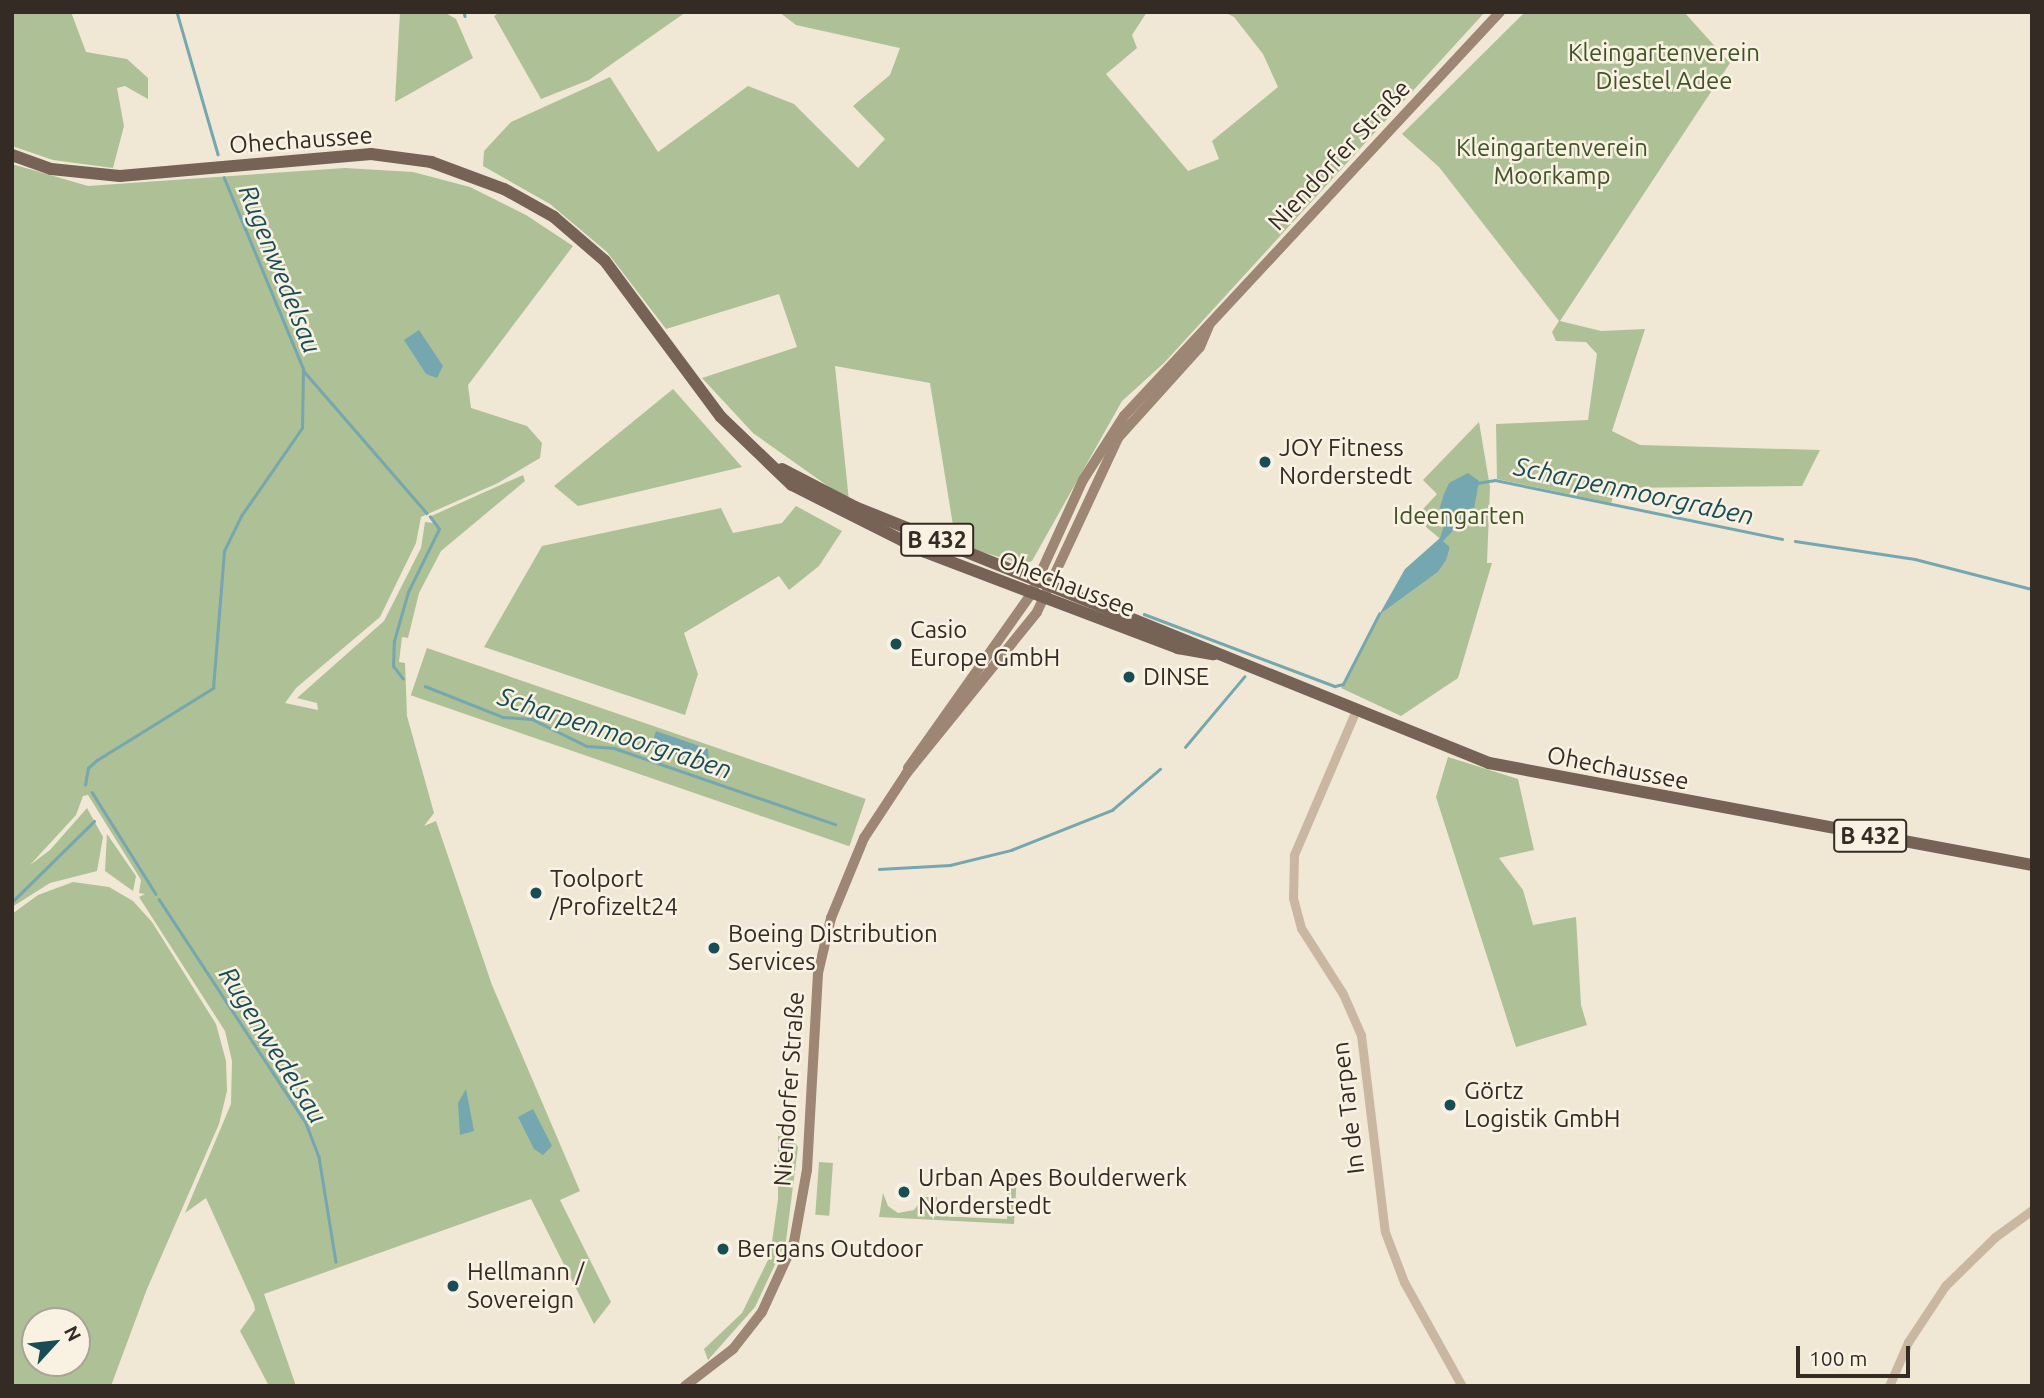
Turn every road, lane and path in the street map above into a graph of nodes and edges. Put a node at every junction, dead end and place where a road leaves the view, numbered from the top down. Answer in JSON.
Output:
{"nodes":[{"id":1,"x":1500,"y":12,"type":"edge"},
{"id":2,"x":12,"y":155,"type":"edge"},
{"id":3,"x":1209,"y":326,"type":"junction"},
{"id":4,"x":764,"y":460,"type":"junction"},
{"id":5,"x":1038,"y":581,"type":"junction"},
{"id":6,"x":1051,"y":586,"type":"junction"},
{"id":7,"x":1031,"y":594,"type":"junction"},
{"id":8,"x":1045,"y":600,"type":"junction"},
{"id":9,"x":1213,"y":654,"type":"junction"},
{"id":10,"x":1356,"y":710,"type":"junction"},
{"id":11,"x":906,"y":774,"type":"junction"},
{"id":12,"x":2032,"y":865,"type":"edge"},
{"id":13,"x":2032,"y":1210,"type":"edge"},
{"id":14,"x":685,"y":1386,"type":"edge"},
{"id":15,"x":1462,"y":1386,"type":"edge"},
{"id":16,"x":1889,"y":1386,"type":"edge"}],
"edges":[{"from":1,"to":3,"type":"main road","name":"Niendorfer Straße"},
{"from":2,"to":4,"type":"main road","name":"Ohechaussee","number":"B 432"},
{"from":3,"to":5,"type":"main road","name":"Niendorfer Straße"},
{"from":3,"to":6,"type":"main road","name":"Niendorfer Straße"},
{"from":4,"to":5,"type":"main road","name":"Ohechaussee","number":"B 432"},
{"from":4,"to":7,"type":"main road","name":"Ohechaussee","number":"B 432"},
{"from":5,"to":6,"type":"main road","name":"Ohechaussee","number":"B 432"},
{"from":5,"to":7,"type":"main road","name":"Niendorfer Straße"},
{"from":6,"to":8,"type":"main road","name":"Niendorfer Straße"},
{"from":6,"to":9,"type":"main road","name":"Ohechaussee","number":"B 432"},
{"from":7,"to":8,"type":"main road","name":"Ohechaussee","number":"B 432"},
{"from":7,"to":11,"type":"main road","name":"Niendorfer Straße"},
{"from":8,"to":9,"type":"main road","name":"Ohechaussee","number":"B 432"},
{"from":8,"to":11,"type":"main road","name":"Niendorfer Straße"},
{"from":9,"to":10,"type":"main road","name":"Ohechaussee","number":"B 432"},
{"from":10,"to":12,"type":"main road","name":"Ohechaussee","number":"B 432"},
{"from":10,"to":15,"type":"street","name":"In de Tarpen"},
{"from":11,"to":14,"type":"main road","name":"Niendorfer Straße"},
{"from":13,"to":16,"type":"street"}]}
